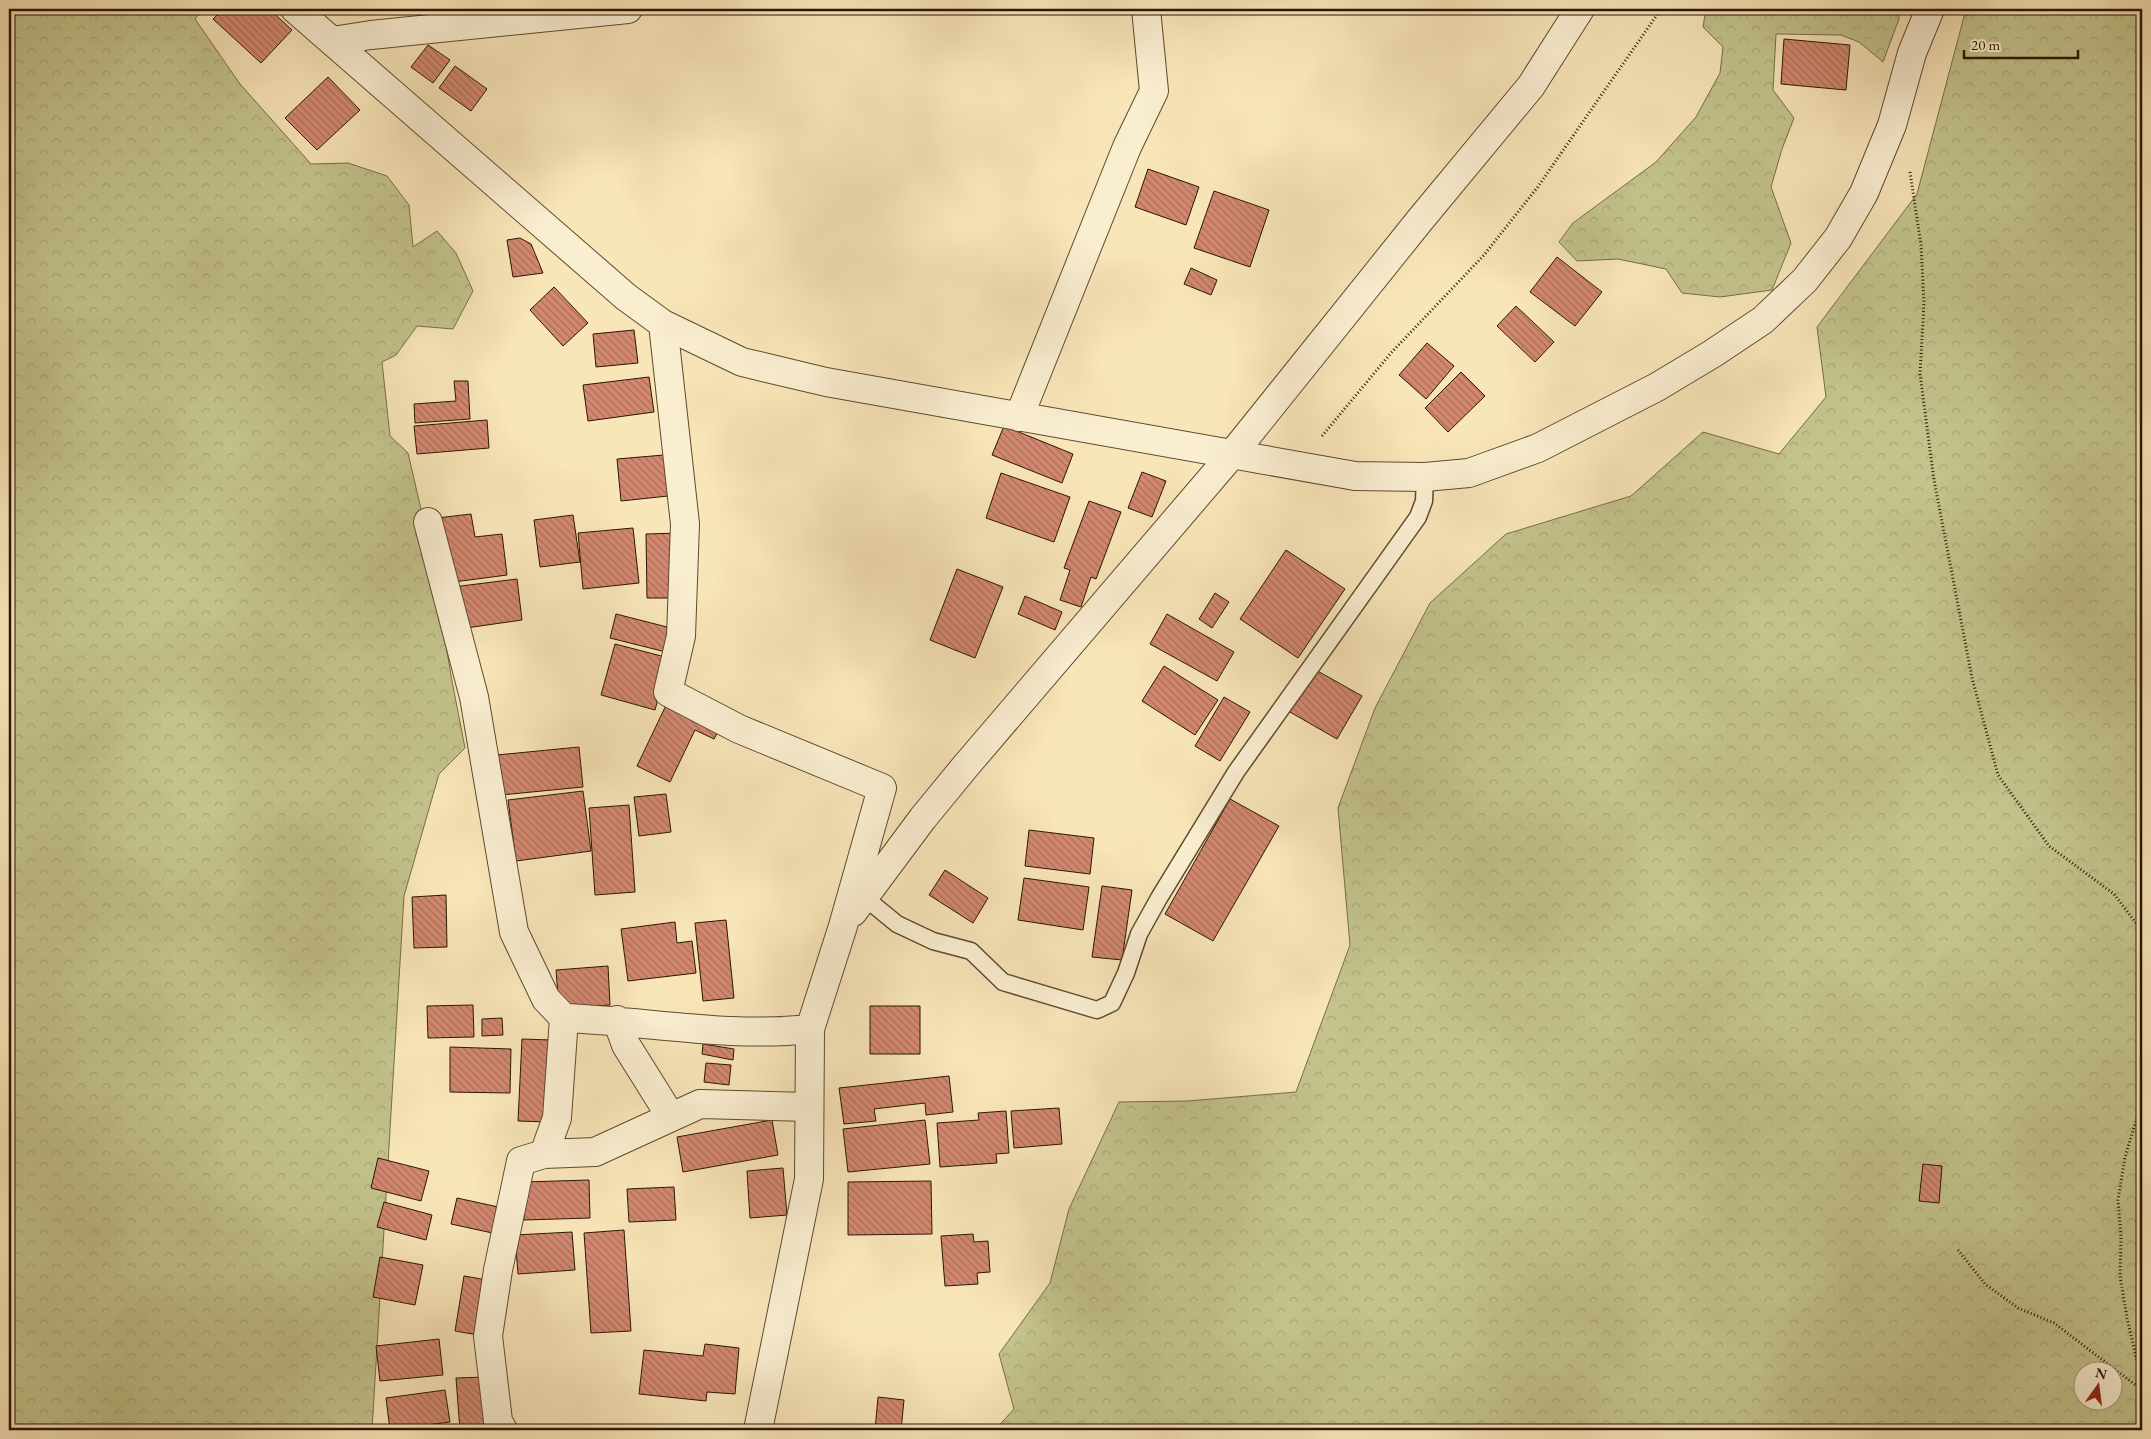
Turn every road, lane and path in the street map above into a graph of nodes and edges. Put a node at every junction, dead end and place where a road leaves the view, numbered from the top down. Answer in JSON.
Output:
{"nodes":[{"id":1,"x":295,"y":9,"type":"edge"},
{"id":2,"x":628,"y":9,"type":"edge"},
{"id":3,"x":1146,"y":9,"type":"edge"},
{"id":4,"x":1580,"y":9,"type":"edge"},
{"id":5,"x":1661,"y":9,"type":"edge"},
{"id":6,"x":1930,"y":9,"type":"edge"},
{"id":7,"x":332,"y":41,"type":"junction"},
{"id":8,"x":1892,"y":125,"type":"junction"},
{"id":9,"x":663,"y":324,"type":"junction"},
{"id":10,"x":1019,"y":417,"type":"junction"},
{"id":11,"x":1234,"y":452,"type":"junction"},
{"id":12,"x":1298,"y":466,"type":"junction"},
{"id":13,"x":1425,"y":477,"type":"junction"},
{"id":14,"x":428,"y":522,"type":"dead end"},
{"id":15,"x":864,"y":897,"type":"junction"},
{"id":16,"x":843,"y":926,"type":"junction"},
{"id":17,"x":2142,"y":931,"type":"edge"},
{"id":18,"x":564,"y":1018,"type":"junction"},
{"id":19,"x":617,"y":1020,"type":"junction"},
{"id":20,"x":810,"y":1029,"type":"junction"},
{"id":21,"x":2142,"y":1105,"type":"edge"},
{"id":22,"x":809,"y":1107,"type":"junction"},
{"id":23,"x":671,"y":1117,"type":"junction"},
{"id":24,"x":544,"y":1154,"type":"junction"},
{"id":25,"x":1958,"y":1250,"type":"dead end"},
{"id":26,"x":2142,"y":1382,"type":"edge"},
{"id":27,"x":2142,"y":1390,"type":"edge"},
{"id":28,"x":2142,"y":1426,"type":"edge"},
{"id":29,"x":503,"y":1430,"type":"edge"},
{"id":30,"x":758,"y":1430,"type":"edge"},
{"id":31,"x":2142,"y":1430,"type":"edge"}],
"edges":[{"from":1,"to":7,"type":"street"},
{"from":2,"to":7,"type":"street"},
{"from":3,"to":10,"type":"street"},
{"from":4,"to":11,"type":"street"},
{"from":5,"to":12,"type":"path"},
{"from":6,"to":8,"type":"street"},
{"from":7,"to":9,"type":"street"},
{"from":8,"to":13,"type":"street"},
{"from":8,"to":17,"type":"path"},
{"from":9,"to":10,"type":"street"},
{"from":9,"to":16,"type":"street"},
{"from":10,"to":11,"type":"street"},
{"from":11,"to":12,"type":"street"},
{"from":11,"to":15,"type":"street"},
{"from":12,"to":13,"type":"street"},
{"from":13,"to":15,"type":"lane"},
{"from":14,"to":18,"type":"street"},
{"from":15,"to":16,"type":"street"},
{"from":16,"to":20,"type":"street"},
{"from":18,"to":19,"type":"street"},
{"from":18,"to":24,"type":"street"},
{"from":19,"to":20,"type":"street"},
{"from":19,"to":23,"type":"street"},
{"from":20,"to":22,"type":"street"},
{"from":21,"to":26,"type":"path"},
{"from":22,"to":23,"type":"street"},
{"from":22,"to":30,"type":"street"},
{"from":23,"to":24,"type":"street"},
{"from":24,"to":29,"type":"street"},
{"from":25,"to":27,"type":"path"},
{"from":28,"to":31,"type":"path"}]}
